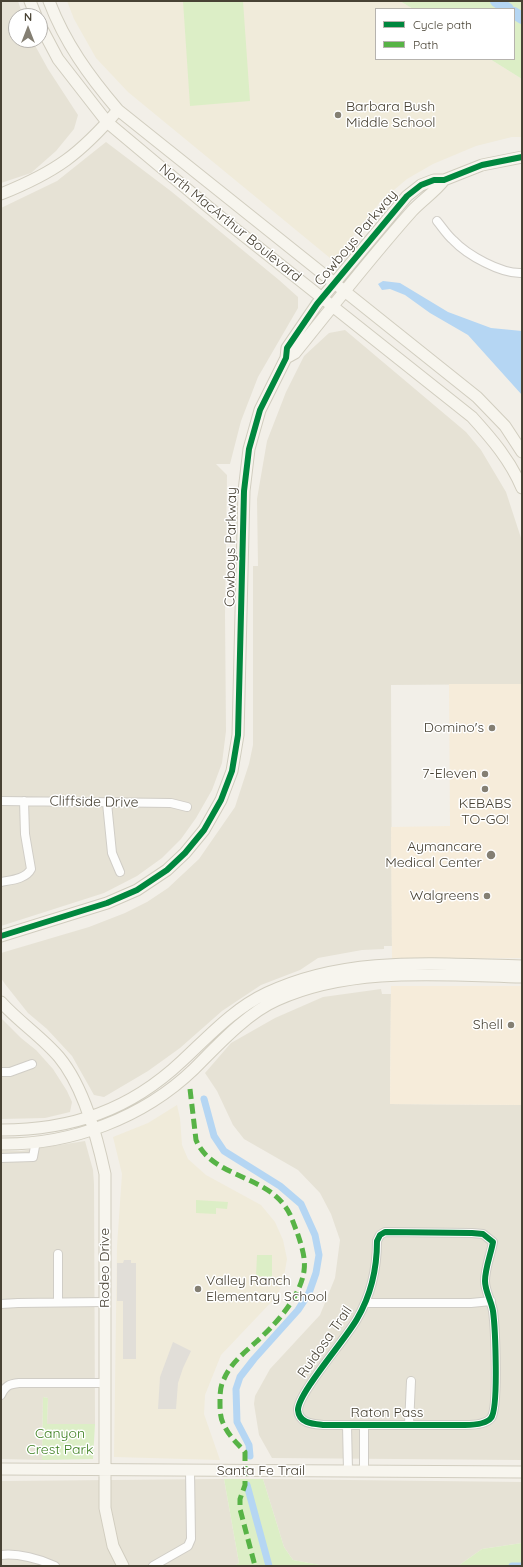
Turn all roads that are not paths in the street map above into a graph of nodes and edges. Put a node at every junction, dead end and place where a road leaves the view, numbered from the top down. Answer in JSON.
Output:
{"nodes":[{"id":1,"x":49,"y":1,"type":"edge"},
{"id":2,"x":48,"y":40,"type":"edge"},
{"id":3,"x":118,"y":110,"type":"junction"},
{"id":4,"x":107,"y":122,"type":"junction"},
{"id":5,"x":522,"y":157,"type":"edge"},
{"id":6,"x":444,"y":180,"type":"junction"},
{"id":7,"x":1,"y":194,"type":"edge"},
{"id":8,"x":437,"y":221,"type":"dead end"},
{"id":9,"x":522,"y":273,"type":"edge"},
{"id":10,"x":333,"y":284,"type":"junction"},
{"id":11,"x":343,"y":292,"type":"junction"},
{"id":12,"x":322,"y":298,"type":"junction"},
{"id":13,"x":332,"y":305,"type":"junction"},
{"id":14,"x":286,"y":358,"type":"junction"},
{"id":15,"x":522,"y":452,"type":"edge"},
{"id":16,"x":522,"y":488,"type":"edge"},
{"id":17,"x":1,"y":801,"type":"edge"},
{"id":18,"x":24,"y":801,"type":"junction"},
{"id":19,"x":107,"y":803,"type":"junction"},
{"id":20,"x":187,"y":807,"type":"dead end"},
{"id":21,"x":120,"y":872,"type":"dead end"},
{"id":22,"x":1,"y":882,"type":"edge"},
{"id":23,"x":1,"y":936,"type":"edge"},
{"id":24,"x":522,"y":966,"type":"edge"},
{"id":25,"x":401,"y":970,"type":"junction"},
{"id":26,"x":522,"y":977,"type":"edge"},
{"id":27,"x":281,"y":993,"type":"junction"},
{"id":28,"x":1,"y":1002,"type":"edge"},
{"id":29,"x":32,"y":1064,"type":"dead end"},
{"id":30,"x":1,"y":1072,"type":"edge"},
{"id":31,"x":89,"y":1118,"type":"junction"},
{"id":32,"x":93,"y":1129,"type":"junction"},
{"id":33,"x":1,"y":1130,"type":"edge"},
{"id":34,"x":36,"y":1141,"type":"junction"},
{"id":35,"x":1,"y":1144,"type":"edge"},
{"id":36,"x":1,"y":1158,"type":"edge"},
{"id":37,"x":58,"y":1254,"type":"dead end"},
{"id":38,"x":491,"y":1301,"type":"junction"},
{"id":39,"x":58,"y":1302,"type":"junction"},
{"id":40,"x":105,"y":1302,"type":"junction"},
{"id":41,"x":366,"y":1303,"type":"junction"},
{"id":42,"x":1,"y":1304,"type":"edge"},
{"id":43,"x":411,"y":1380,"type":"dead end"},
{"id":44,"x":104,"y":1383,"type":"junction"},
{"id":45,"x":1,"y":1395,"type":"edge"},
{"id":46,"x":300,"y":1400,"type":"joint"},
{"id":47,"x":347,"y":1425,"type":"junction"},
{"id":48,"x":364,"y":1425,"type":"junction"},
{"id":49,"x":409,"y":1425,"type":"junction"},
{"id":50,"x":1,"y":1469,"type":"edge"},
{"id":51,"x":104,"y":1469,"type":"junction"},
{"id":52,"x":190,"y":1470,"type":"junction"},
{"id":53,"x":348,"y":1471,"type":"junction"},
{"id":54,"x":364,"y":1471,"type":"junction"},
{"id":55,"x":522,"y":1472,"type":"edge"},
{"id":56,"x":1,"y":1555,"type":"edge"},
{"id":57,"x":54,"y":1566,"type":"edge"},
{"id":58,"x":123,"y":1566,"type":"edge"},
{"id":59,"x":153,"y":1566,"type":"edge"}],
"edges":[{"from":1,"to":3,"type":"street","name":"North MacArthur Boulevard"},
{"from":2,"to":4,"type":"street","name":"North MacArthur Boulevard"},
{"from":3,"to":4,"type":"street"},
{"from":3,"to":10,"type":"street","name":"North MacArthur Boulevard"},
{"from":4,"to":7,"type":"street"},
{"from":4,"to":12,"type":"street","name":"North MacArthur Boulevard"},
{"from":5,"to":6,"type":"street","name":"Cowboys Parkway"},
{"from":6,"to":10,"type":"street","name":"Cowboys Parkway"},
{"from":6,"to":11,"type":"street","name":"Cowboys Parkway"},
{"from":8,"to":9,"type":"street"},
{"from":10,"to":11,"type":"street","name":"North MacArthur Boulevard"},
{"from":10,"to":12,"type":"street","name":"Cowboys Parkway"},
{"from":11,"to":13,"type":"street","name":"Cowboys Parkway"},
{"from":11,"to":15,"type":"street","name":"North MacArthur Boulevard"},
{"from":12,"to":13,"type":"street","name":"North MacArthur Boulevard"},
{"from":12,"to":14,"type":"street","name":"Cowboys Parkway"},
{"from":13,"to":14,"type":"street","name":"Cowboys Parkway"},
{"from":13,"to":16,"type":"street","name":"North MacArthur Boulevard"},
{"from":14,"to":23,"type":"street","name":"Cowboys Parkway"},
{"from":17,"to":18,"type":"street","name":"Cliffside Drive"},
{"from":18,"to":19,"type":"street","name":"Cliffside Drive"},
{"from":18,"to":22,"type":"street"},
{"from":19,"to":20,"type":"street","name":"Cliffside Drive"},
{"from":19,"to":21,"type":"street"},
{"from":24,"to":25,"type":"street"},
{"from":25,"to":26,"type":"street"},
{"from":25,"to":27,"type":"street"},
{"from":27,"to":31,"type":"street"},
{"from":27,"to":32,"type":"street"},
{"from":28,"to":31,"type":"street","name":"Rodeo Drive"},
{"from":29,"to":30,"type":"street"},
{"from":31,"to":32,"type":"street","name":"Rodeo Drive"},
{"from":31,"to":33,"type":"street"},
{"from":32,"to":34,"type":"street"},
{"from":32,"to":40,"type":"street","name":"Rodeo Drive"},
{"from":34,"to":35,"type":"street"},
{"from":34,"to":36,"type":"street"},
{"from":37,"to":39,"type":"street"},
{"from":38,"to":41,"type":"street"},
{"from":38,"to":41,"type":"street","name":"Ruidosa Trail"},
{"from":38,"to":49,"type":"street","name":"Raton Pass"},
{"from":39,"to":40,"type":"street"},
{"from":39,"to":42,"type":"street"},
{"from":40,"to":44,"type":"street","name":"Rodeo Drive"},
{"from":41,"to":46,"type":"street","name":"Ruidosa Trail"},
{"from":43,"to":49,"type":"street"},
{"from":44,"to":45,"type":"street"},
{"from":44,"to":51,"type":"street","name":"Rodeo Drive"},
{"from":46,"to":47,"type":"street","name":"Raton Pass"},
{"from":47,"to":48,"type":"street","name":"Raton Pass"},
{"from":47,"to":53,"type":"street"},
{"from":48,"to":49,"type":"street","name":"Raton Pass"},
{"from":48,"to":54,"type":"street"},
{"from":50,"to":51,"type":"street","name":"Santa Fe Trail"},
{"from":51,"to":52,"type":"street","name":"Santa Fe Trail"},
{"from":51,"to":58,"type":"street","name":"Rodeo Drive"},
{"from":52,"to":53,"type":"street","name":"Santa Fe Trail"},
{"from":52,"to":59,"type":"street"},
{"from":53,"to":54,"type":"street","name":"Santa Fe Trail"},
{"from":54,"to":55,"type":"street","name":"Santa Fe Trail"},
{"from":56,"to":57,"type":"street"}]}
